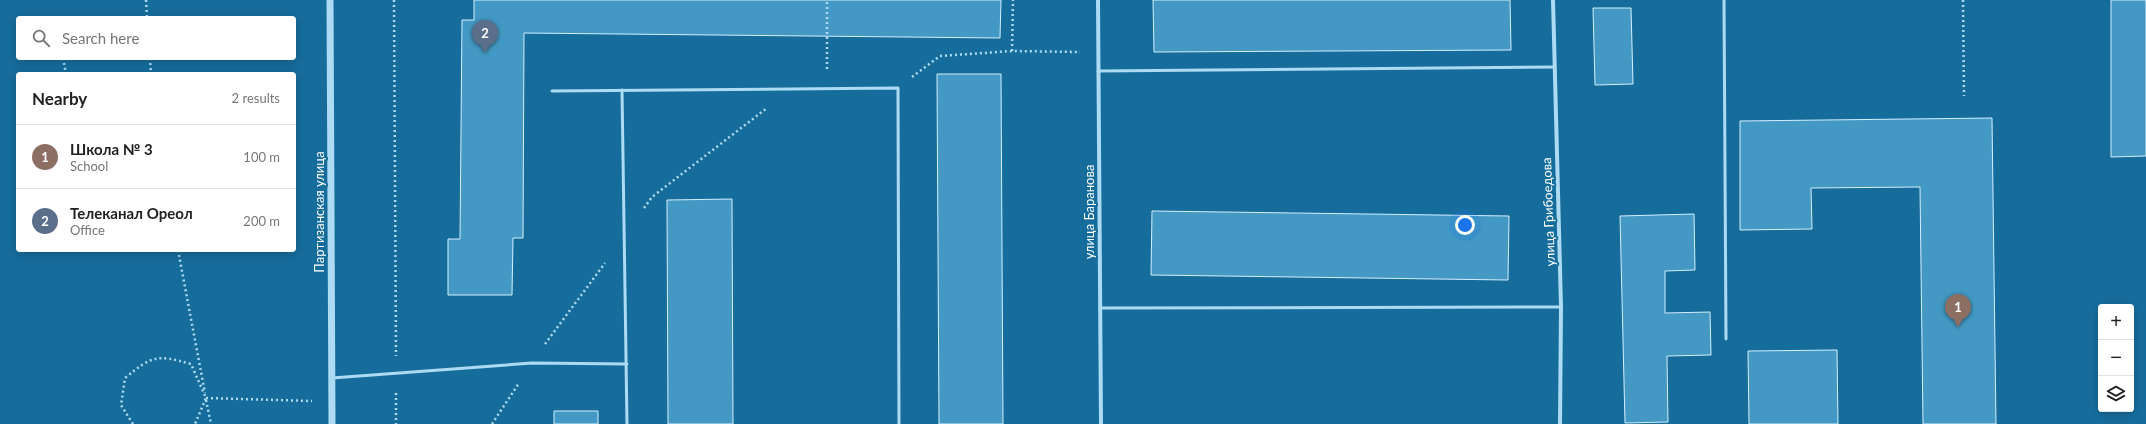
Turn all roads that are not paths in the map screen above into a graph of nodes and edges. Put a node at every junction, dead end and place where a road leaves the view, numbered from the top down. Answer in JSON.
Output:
{"nodes":[{"id":1,"x":330,"y":0,"type":"edge"},
{"id":2,"x":1098,"y":0,"type":"edge"},
{"id":3,"x":1553,"y":0,"type":"edge"},
{"id":4,"x":1724,"y":0,"type":"edge"},
{"id":5,"x":1554,"y":67,"type":"junction"},
{"id":6,"x":1098,"y":71,"type":"junction"},
{"id":7,"x":622,"y":90,"type":"junction"},
{"id":8,"x":552,"y":91,"type":"dead end"},
{"id":9,"x":1561,"y":307,"type":"junction"},
{"id":10,"x":1100,"y":308,"type":"junction"},
{"id":11,"x":1726,"y":339,"type":"dead end"},
{"id":12,"x":627,"y":364,"type":"junction"},
{"id":13,"x":332,"y":378,"type":"junction"},
{"id":14,"x":332,"y":424,"type":"edge"},
{"id":15,"x":627,"y":424,"type":"edge"},
{"id":16,"x":899,"y":424,"type":"edge"},
{"id":17,"x":1101,"y":424,"type":"edge"},
{"id":18,"x":1560,"y":424,"type":"edge"}],
"edges":[{"from":1,"to":13,"type":"street","name":"Партизанская улица"},
{"from":2,"to":6,"type":"street","name":"улица Баранова"},
{"from":3,"to":5,"type":"street","name":"улица Грибоедова"},
{"from":4,"to":11,"type":"lane"},
{"from":5,"to":6,"type":"lane"},
{"from":5,"to":9,"type":"street","name":"улица Грибоедова"},
{"from":6,"to":10,"type":"street","name":"улица Баранова"},
{"from":7,"to":8,"type":"lane"},
{"from":7,"to":12,"type":"lane"},
{"from":7,"to":16,"type":"lane"},
{"from":9,"to":10,"type":"lane"},
{"from":9,"to":18,"type":"street","name":"улица Грибоедова"},
{"from":10,"to":17,"type":"street","name":"улица Баранова"},
{"from":12,"to":13,"type":"lane"},
{"from":12,"to":15,"type":"lane"},
{"from":13,"to":14,"type":"street","name":"Партизанская улица"}]}
